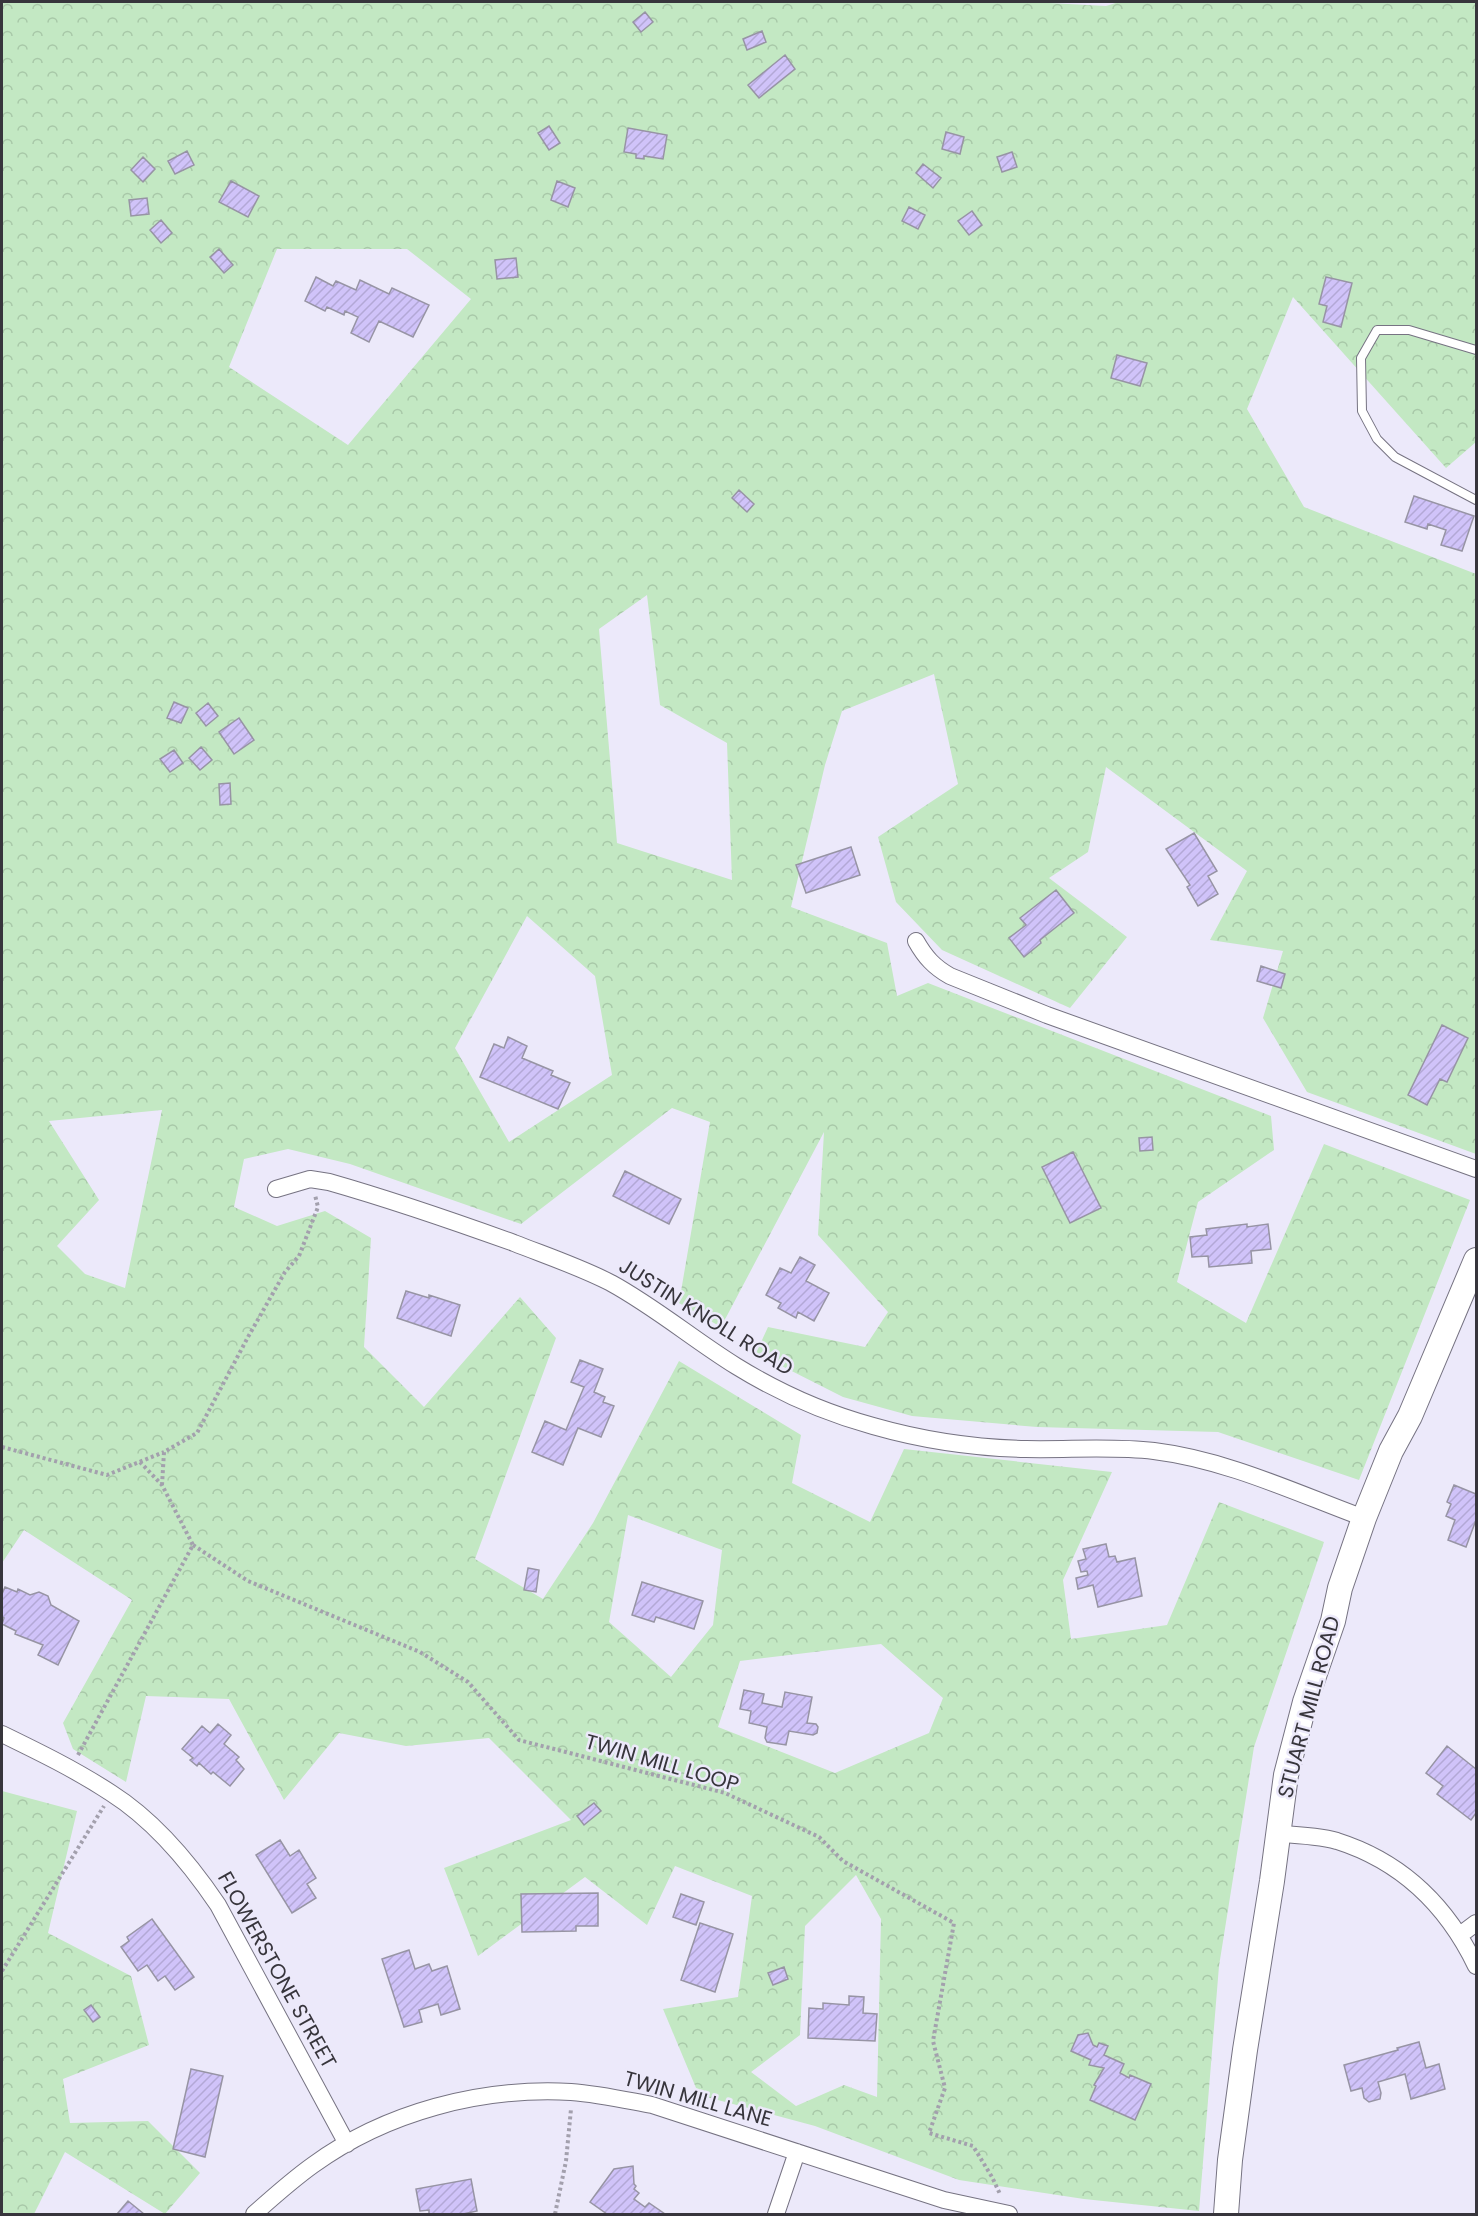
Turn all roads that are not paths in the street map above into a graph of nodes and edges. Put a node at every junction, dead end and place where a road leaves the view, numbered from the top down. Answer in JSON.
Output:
{"nodes":[{"id":1,"x":1476,"y":350,"type":"edge"},
{"id":2,"x":1476,"y":500,"type":"edge"},
{"id":3,"x":916,"y":941,"type":"dead end"},
{"id":4,"x":1476,"y":1170,"type":"edge"},
{"id":5,"x":276,"y":1189,"type":"dead end"},
{"id":6,"x":1476,"y":1260,"type":"edge"},
{"id":7,"x":1364,"y":1518,"type":"junction"},
{"id":8,"x":2,"y":1734,"type":"edge"},
{"id":9,"x":1278,"y":1834,"type":"junction"},
{"id":10,"x":1476,"y":1923,"type":"edge"},
{"id":11,"x":1460,"y":1935,"type":"junction"},
{"id":12,"x":1476,"y":1966,"type":"edge"},
{"id":13,"x":347,"y":2144,"type":"junction"},
{"id":14,"x":797,"y":2152,"type":"junction"},
{"id":15,"x":254,"y":2214,"type":"edge"},
{"id":16,"x":776,"y":2214,"type":"edge"},
{"id":17,"x":1009,"y":2214,"type":"edge"},
{"id":18,"x":1226,"y":2214,"type":"edge"}],
"edges":[{"from":1,"to":2,"type":"lane"},
{"from":3,"to":4,"type":"street"},
{"from":5,"to":7,"type":"street","name":"JUSTIN KNOLL ROAD"},
{"from":6,"to":7,"type":"main road","name":"STUART MILL ROAD"},
{"from":7,"to":9,"type":"main road","name":"STUART MILL ROAD"},
{"from":8,"to":13,"type":"street","name":"FLOWERSTONE STREET"},
{"from":9,"to":11,"type":"street"},
{"from":9,"to":18,"type":"main road","name":"STUART MILL ROAD"},
{"from":10,"to":11,"type":"street"},
{"from":11,"to":12,"type":"street"},
{"from":13,"to":14,"type":"street","name":"TWIN MILL LANE"},
{"from":13,"to":15,"type":"street","name":"TWIN MILL LANE"},
{"from":14,"to":16,"type":"street"},
{"from":14,"to":17,"type":"street","name":"TWIN MILL LANE"}]}
